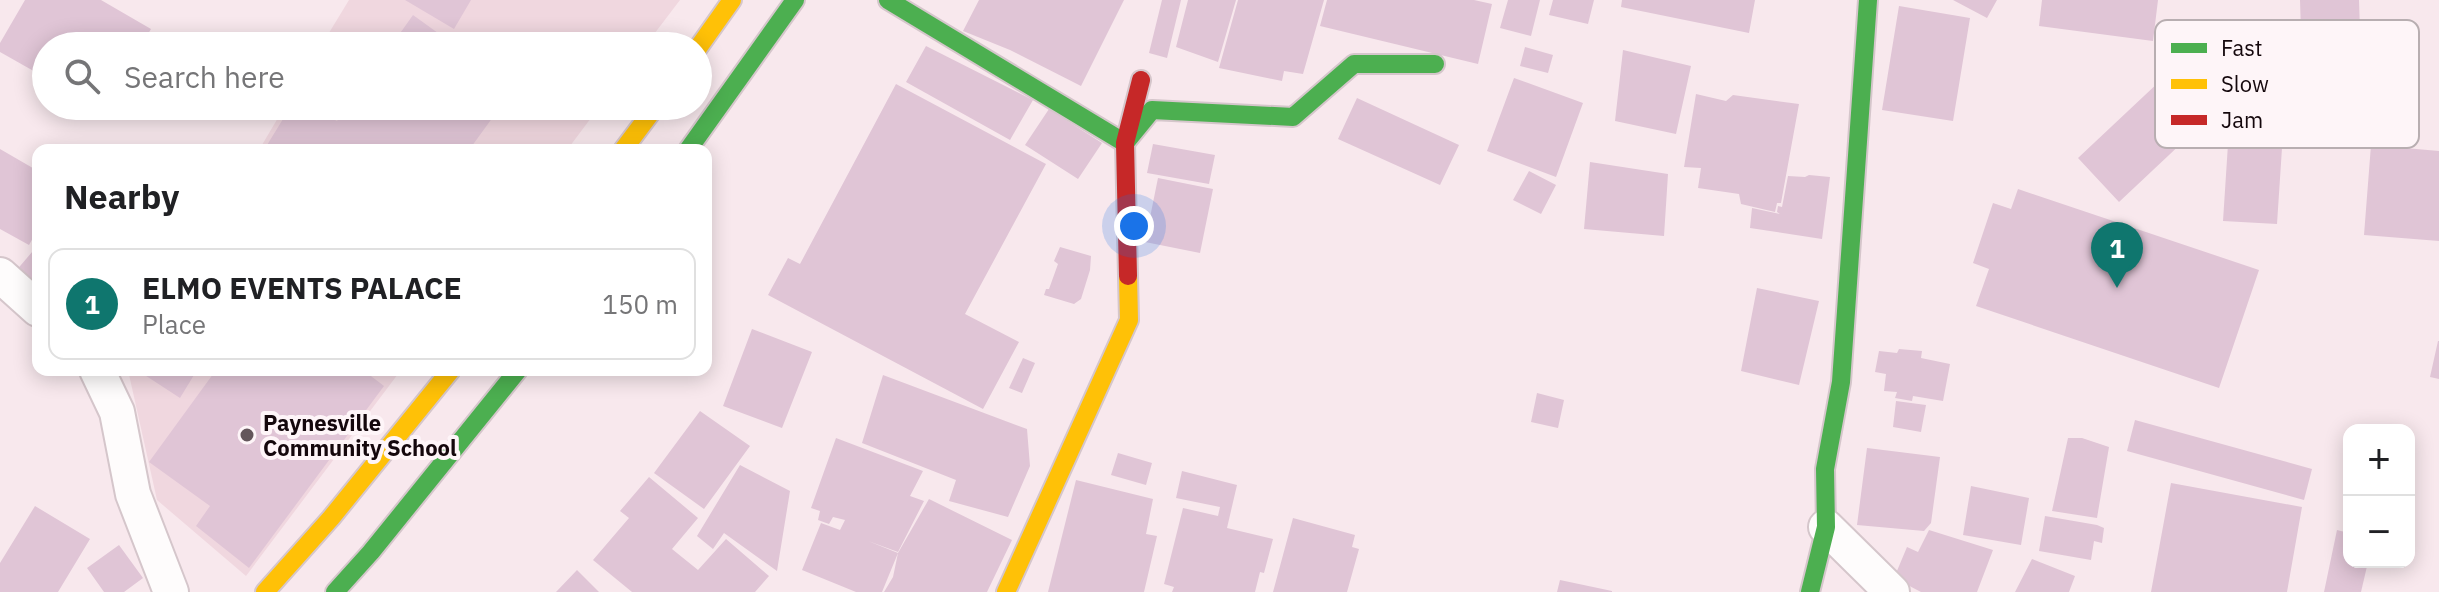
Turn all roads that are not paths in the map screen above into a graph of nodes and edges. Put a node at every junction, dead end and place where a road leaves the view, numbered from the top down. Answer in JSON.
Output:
{"nodes":[{"id":1,"x":732,"y":0,"type":"edge"},
{"id":2,"x":795,"y":0,"type":"edge"},
{"id":3,"x":888,"y":0,"type":"edge"},
{"id":4,"x":1868,"y":0,"type":"edge"},
{"id":5,"x":709,"y":32,"type":"edge"},
{"id":6,"x":1435,"y":64,"type":"dead end"},
{"id":7,"x":1141,"y":80,"type":"dead end"},
{"id":8,"x":712,"y":116,"type":"edge"},
{"id":9,"x":646,"y":120,"type":"edge"},
{"id":10,"x":709,"y":120,"type":"edge"},
{"id":11,"x":1125,"y":143,"type":"junction"},
{"id":12,"x":628,"y":144,"type":"edge"},
{"id":13,"x":692,"y":144,"type":"edge"},
{"id":14,"x":0,"y":275,"type":"edge"},
{"id":15,"x":32,"y":304,"type":"edge"},
{"id":16,"x":100,"y":376,"type":"edge"},
{"id":17,"x":446,"y":376,"type":"edge"},
{"id":18,"x":513,"y":376,"type":"edge"},
{"id":19,"x":1826,"y":527,"type":"junction"},
{"id":20,"x":171,"y":592,"type":"edge"},
{"id":21,"x":265,"y":592,"type":"edge"},
{"id":22,"x":335,"y":592,"type":"edge"},
{"id":23,"x":1006,"y":592,"type":"edge"},
{"id":24,"x":1810,"y":592,"type":"edge"},
{"id":25,"x":1892,"y":592,"type":"edge"}],
"edges":[{"from":1,"to":5,"type":"main road"},
{"from":2,"to":8,"type":"main road"},
{"from":3,"to":11,"type":"main road"},
{"from":4,"to":19,"type":"main road"},
{"from":6,"to":11,"type":"main road"},
{"from":7,"to":11,"type":"main road"},
{"from":9,"to":12,"type":"main road"},
{"from":10,"to":13,"type":"main road"},
{"from":11,"to":23,"type":"main road"},
{"from":14,"to":15,"type":"street"},
{"from":16,"to":20,"type":"street"},
{"from":17,"to":21,"type":"main road"},
{"from":18,"to":22,"type":"main road"},
{"from":19,"to":24,"type":"main road"},
{"from":19,"to":25,"type":"street"}]}
